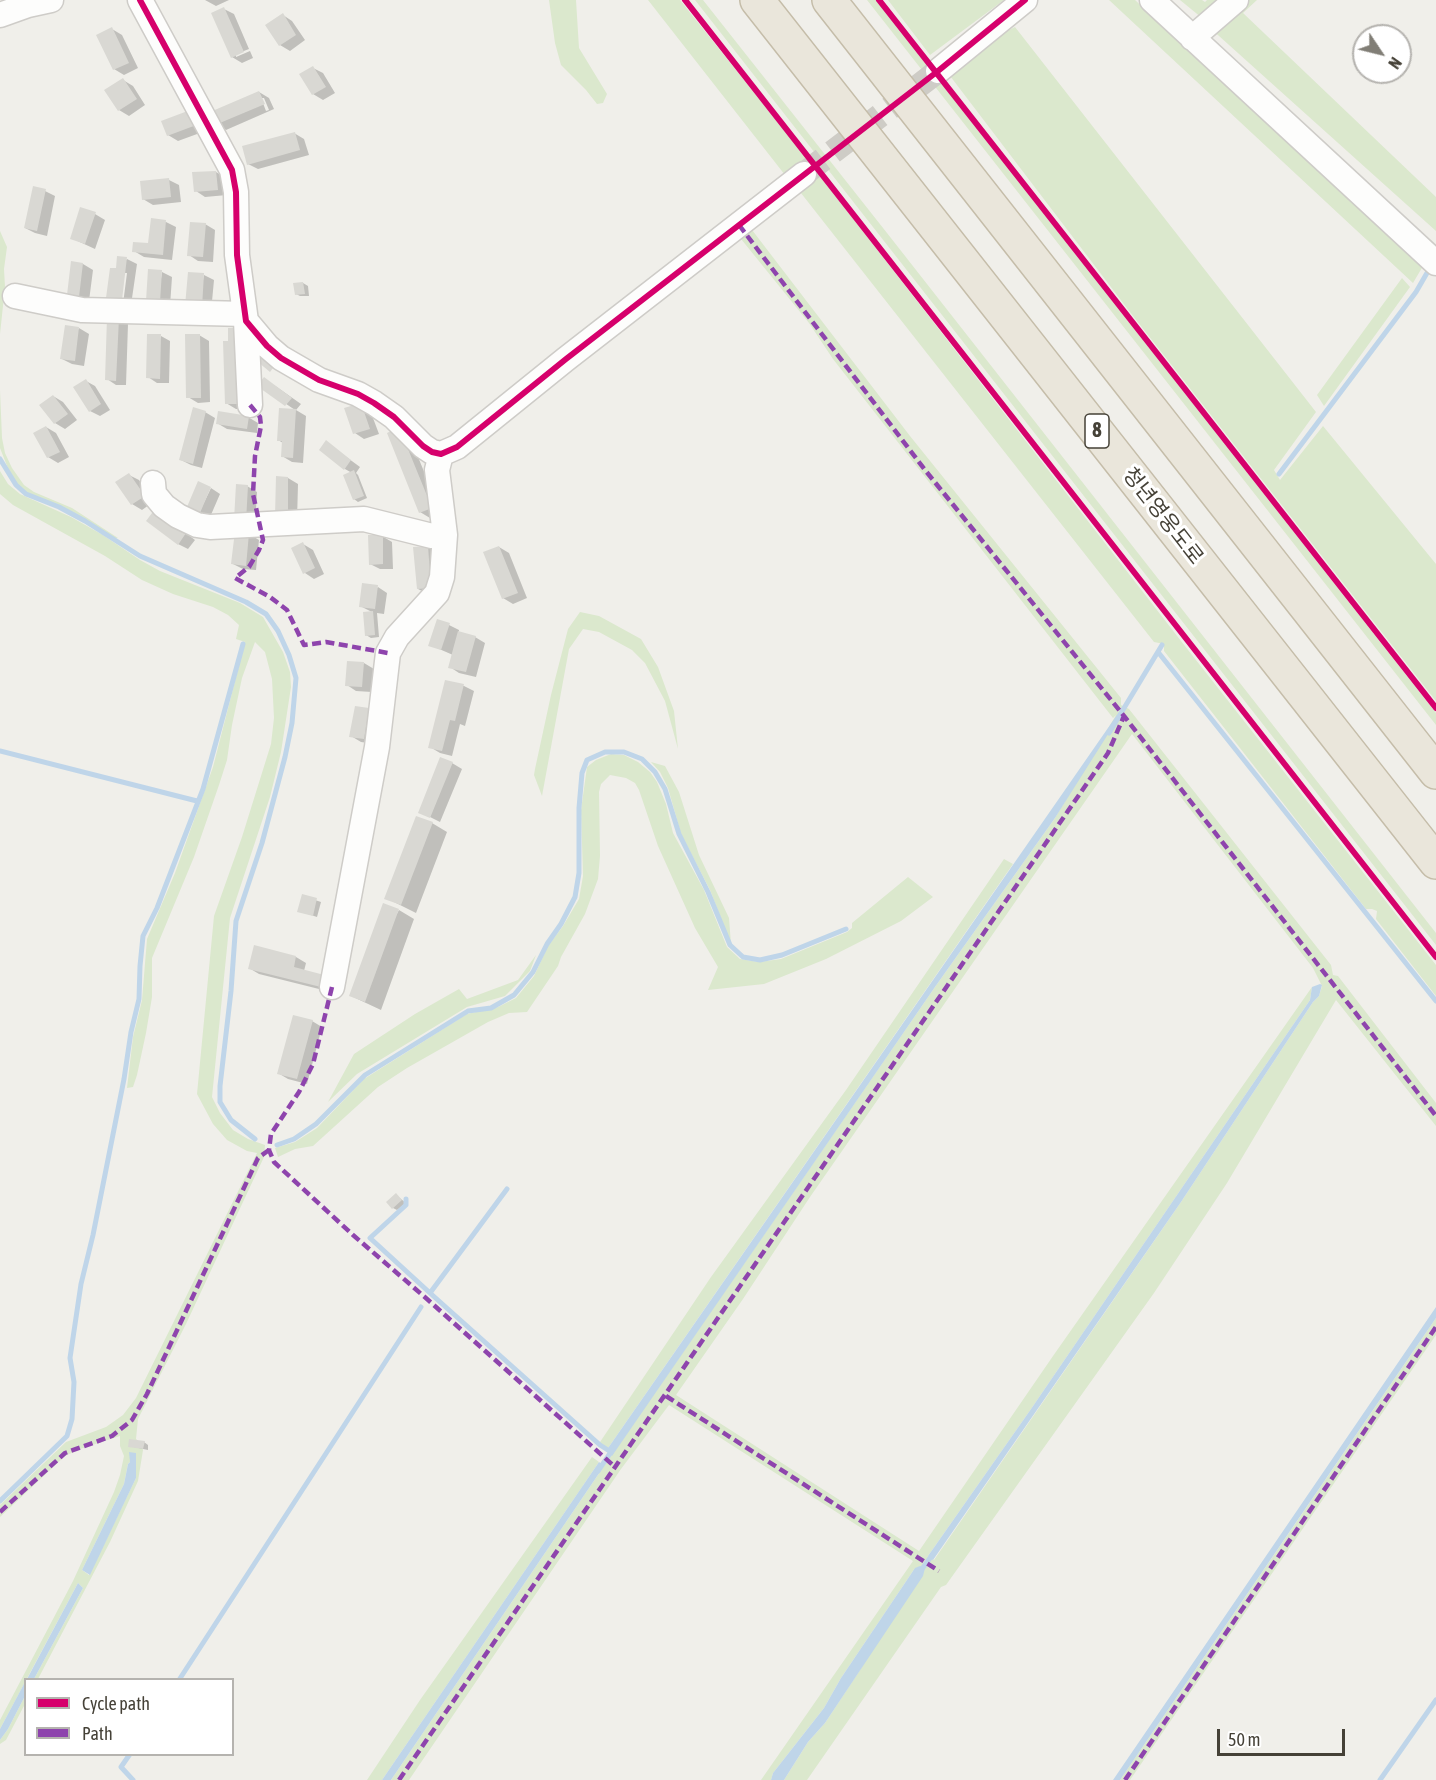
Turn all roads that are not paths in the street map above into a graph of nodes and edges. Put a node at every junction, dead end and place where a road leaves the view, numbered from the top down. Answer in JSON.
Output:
{"nodes":[{"id":1,"x":51,"y":0,"type":"edge"},
{"id":2,"x":140,"y":0,"type":"edge"},
{"id":3,"x":757,"y":0,"type":"edge"},
{"id":4,"x":829,"y":0,"type":"edge"},
{"id":5,"x":1025,"y":0,"type":"edge"},
{"id":6,"x":1152,"y":0,"type":"edge"},
{"id":7,"x":1236,"y":0,"type":"edge"},
{"id":8,"x":0,"y":15,"type":"edge"},
{"id":9,"x":1192,"y":38,"type":"junction"},
{"id":10,"x":938,"y":71,"type":"tunnel mouth"},
{"id":11,"x":804,"y":174,"type":"tunnel mouth"},
{"id":12,"x":1436,"y":263,"type":"edge"},
{"id":13,"x":15,"y":296,"type":"dead end"},
{"id":14,"x":246,"y":317,"type":"junction"},
{"id":15,"x":250,"y":405,"type":"dead end"},
{"id":16,"x":441,"y":454,"type":"junction"},
{"id":17,"x":153,"y":483,"type":"dead end"},
{"id":18,"x":445,"y":535,"type":"junction"},
{"id":19,"x":1436,"y":772,"type":"edge"},
{"id":20,"x":1436,"y":862,"type":"edge"},
{"id":21,"x":332,"y":987,"type":"dead end"}],
"edges":[{"from":1,"to":8,"type":"street"},
{"from":2,"to":14,"type":"street"},
{"from":3,"to":20,"type":"highway","name":"청년영웅도로","number":"8"},
{"from":4,"to":19,"type":"highway"},
{"from":5,"to":10,"type":"street"},
{"from":6,"to":9,"type":"street"},
{"from":7,"to":9,"type":"street"},
{"from":9,"to":12,"type":"street"},
{"from":11,"to":16,"type":"street"},
{"from":13,"to":14,"type":"street"},
{"from":14,"to":15,"type":"street"},
{"from":14,"to":16,"type":"street"},
{"from":16,"to":18,"type":"street"},
{"from":17,"to":18,"type":"street"},
{"from":18,"to":21,"type":"street"}]}
